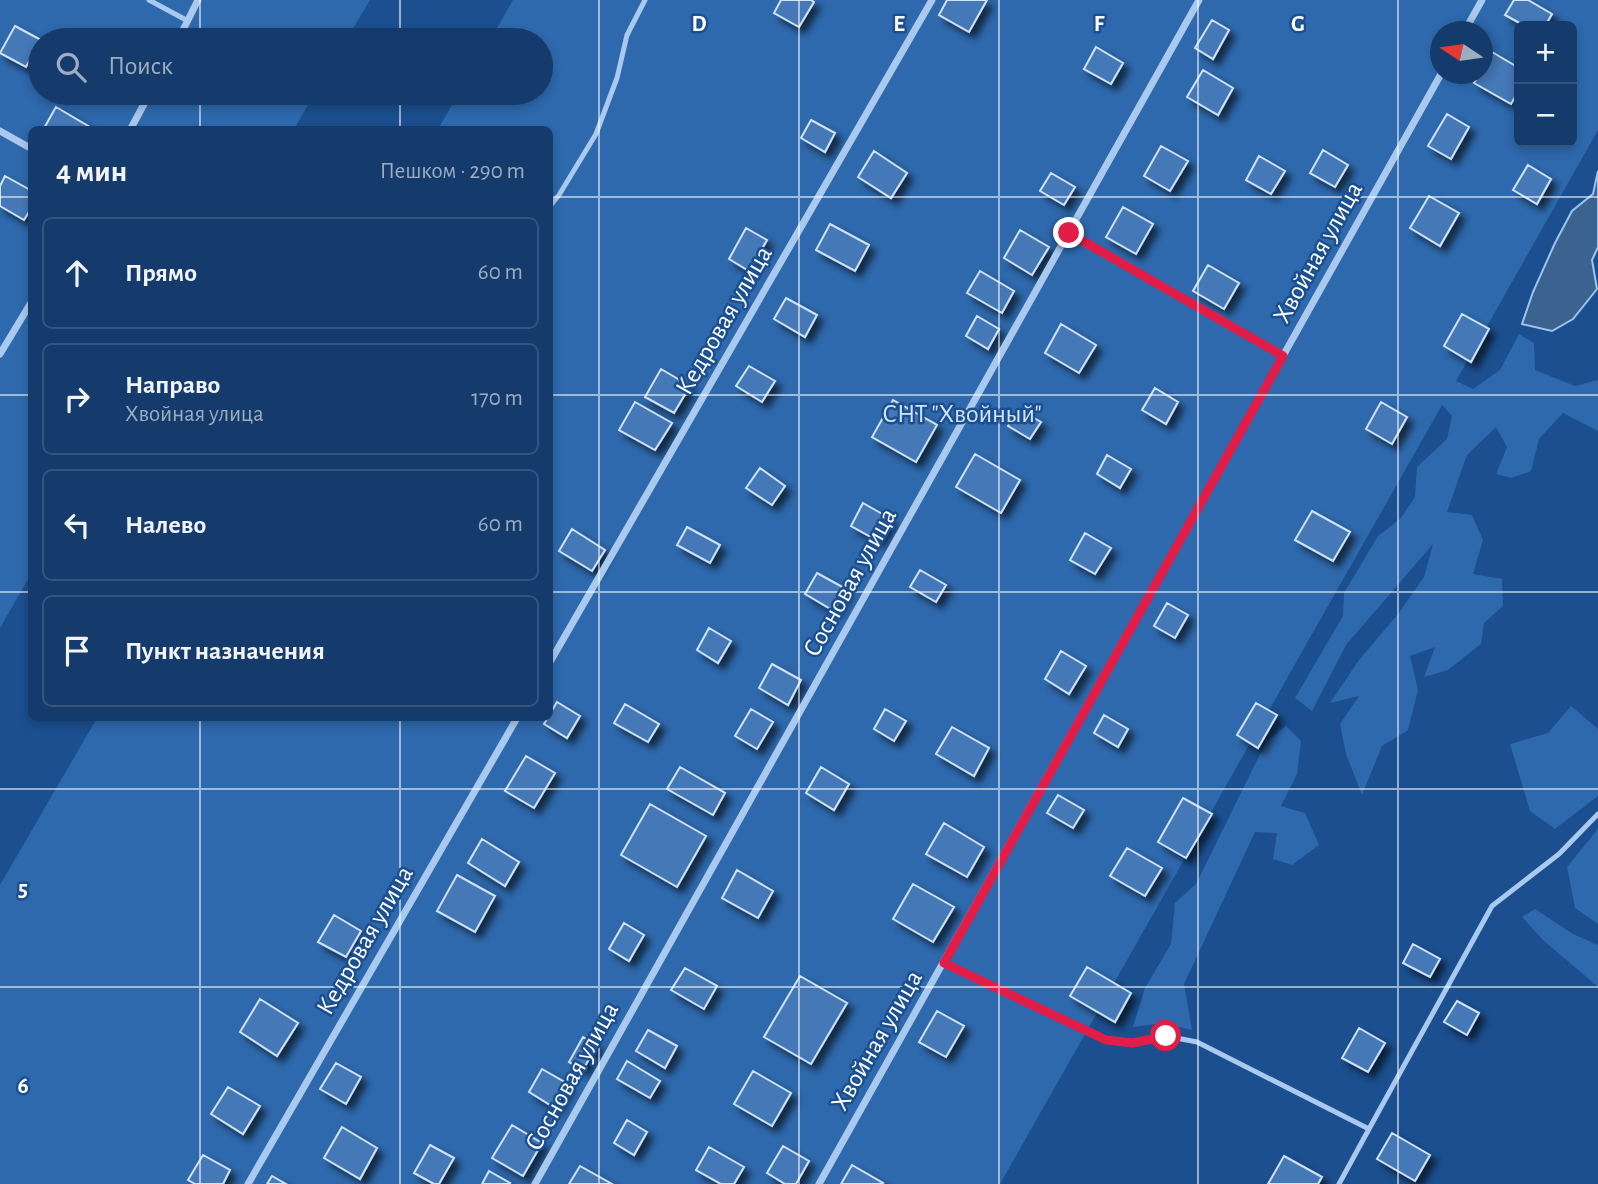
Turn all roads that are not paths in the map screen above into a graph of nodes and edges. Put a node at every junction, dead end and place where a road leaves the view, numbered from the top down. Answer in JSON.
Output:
{"nodes":[{"id":1,"x":149,"y":0,"type":"edge"},
{"id":2,"x":198,"y":0,"type":"edge"},
{"id":3,"x":645,"y":0,"type":"edge"},
{"id":4,"x":932,"y":0,"type":"edge"},
{"id":5,"x":1199,"y":0,"type":"edge"},
{"id":6,"x":1482,"y":0,"type":"edge"},
{"id":7,"x":188,"y":21,"type":"junction"},
{"id":8,"x":1470,"y":21,"type":"edge"},
{"id":9,"x":184,"y":28,"type":"edge"},
{"id":10,"x":1435,"y":84,"type":"edge"},
{"id":11,"x":144,"y":105,"type":"edge"},
{"id":12,"x":132,"y":126,"type":"edge"},
{"id":13,"x":0,"y":131,"type":"edge"},
{"id":14,"x":28,"y":147,"type":"edge"},
{"id":15,"x":553,"y":202,"type":"edge"},
{"id":16,"x":1069,"y":233,"type":"junction"},
{"id":17,"x":28,"y":308,"type":"edge"},
{"id":18,"x":0,"y":354,"type":"edge"},
{"id":19,"x":1283,"y":356,"type":"junction"},
{"id":20,"x":553,"y":657,"type":"edge"},
{"id":21,"x":515,"y":721,"type":"edge"},
{"id":22,"x":1598,"y":814,"type":"edge"},
{"id":23,"x":944,"y":963,"type":"junction"},
{"id":24,"x":1369,"y":1129,"type":"junction"},
{"id":25,"x":248,"y":1184,"type":"edge"},
{"id":26,"x":535,"y":1184,"type":"edge"},
{"id":27,"x":819,"y":1184,"type":"edge"},
{"id":28,"x":1339,"y":1184,"type":"edge"}],
"edges":[{"from":1,"to":7,"type":"lane"},
{"from":2,"to":7,"type":"street"},
{"from":3,"to":15,"type":"lane"},
{"from":4,"to":20,"type":"street","name":"Кедровая улица"},
{"from":5,"to":16,"type":"street","name":"Сосновая улица"},
{"from":6,"to":8,"type":"street"},
{"from":7,"to":9,"type":"street"},
{"from":10,"to":19,"type":"street","name":"Хвойная улица"},
{"from":11,"to":12,"type":"street"},
{"from":13,"to":14,"type":"street"},
{"from":16,"to":19,"type":"lane"},
{"from":16,"to":26,"type":"street","name":"Сосновая улица"},
{"from":17,"to":18,"type":"street"},
{"from":19,"to":23,"type":"street","name":"Хвойная улица"},
{"from":21,"to":25,"type":"street","name":"Кедровая улица"},
{"from":22,"to":24,"type":"lane"},
{"from":23,"to":24,"type":"lane"},
{"from":23,"to":27,"type":"street","name":"Хвойная улица"},
{"from":24,"to":28,"type":"lane"}]}
